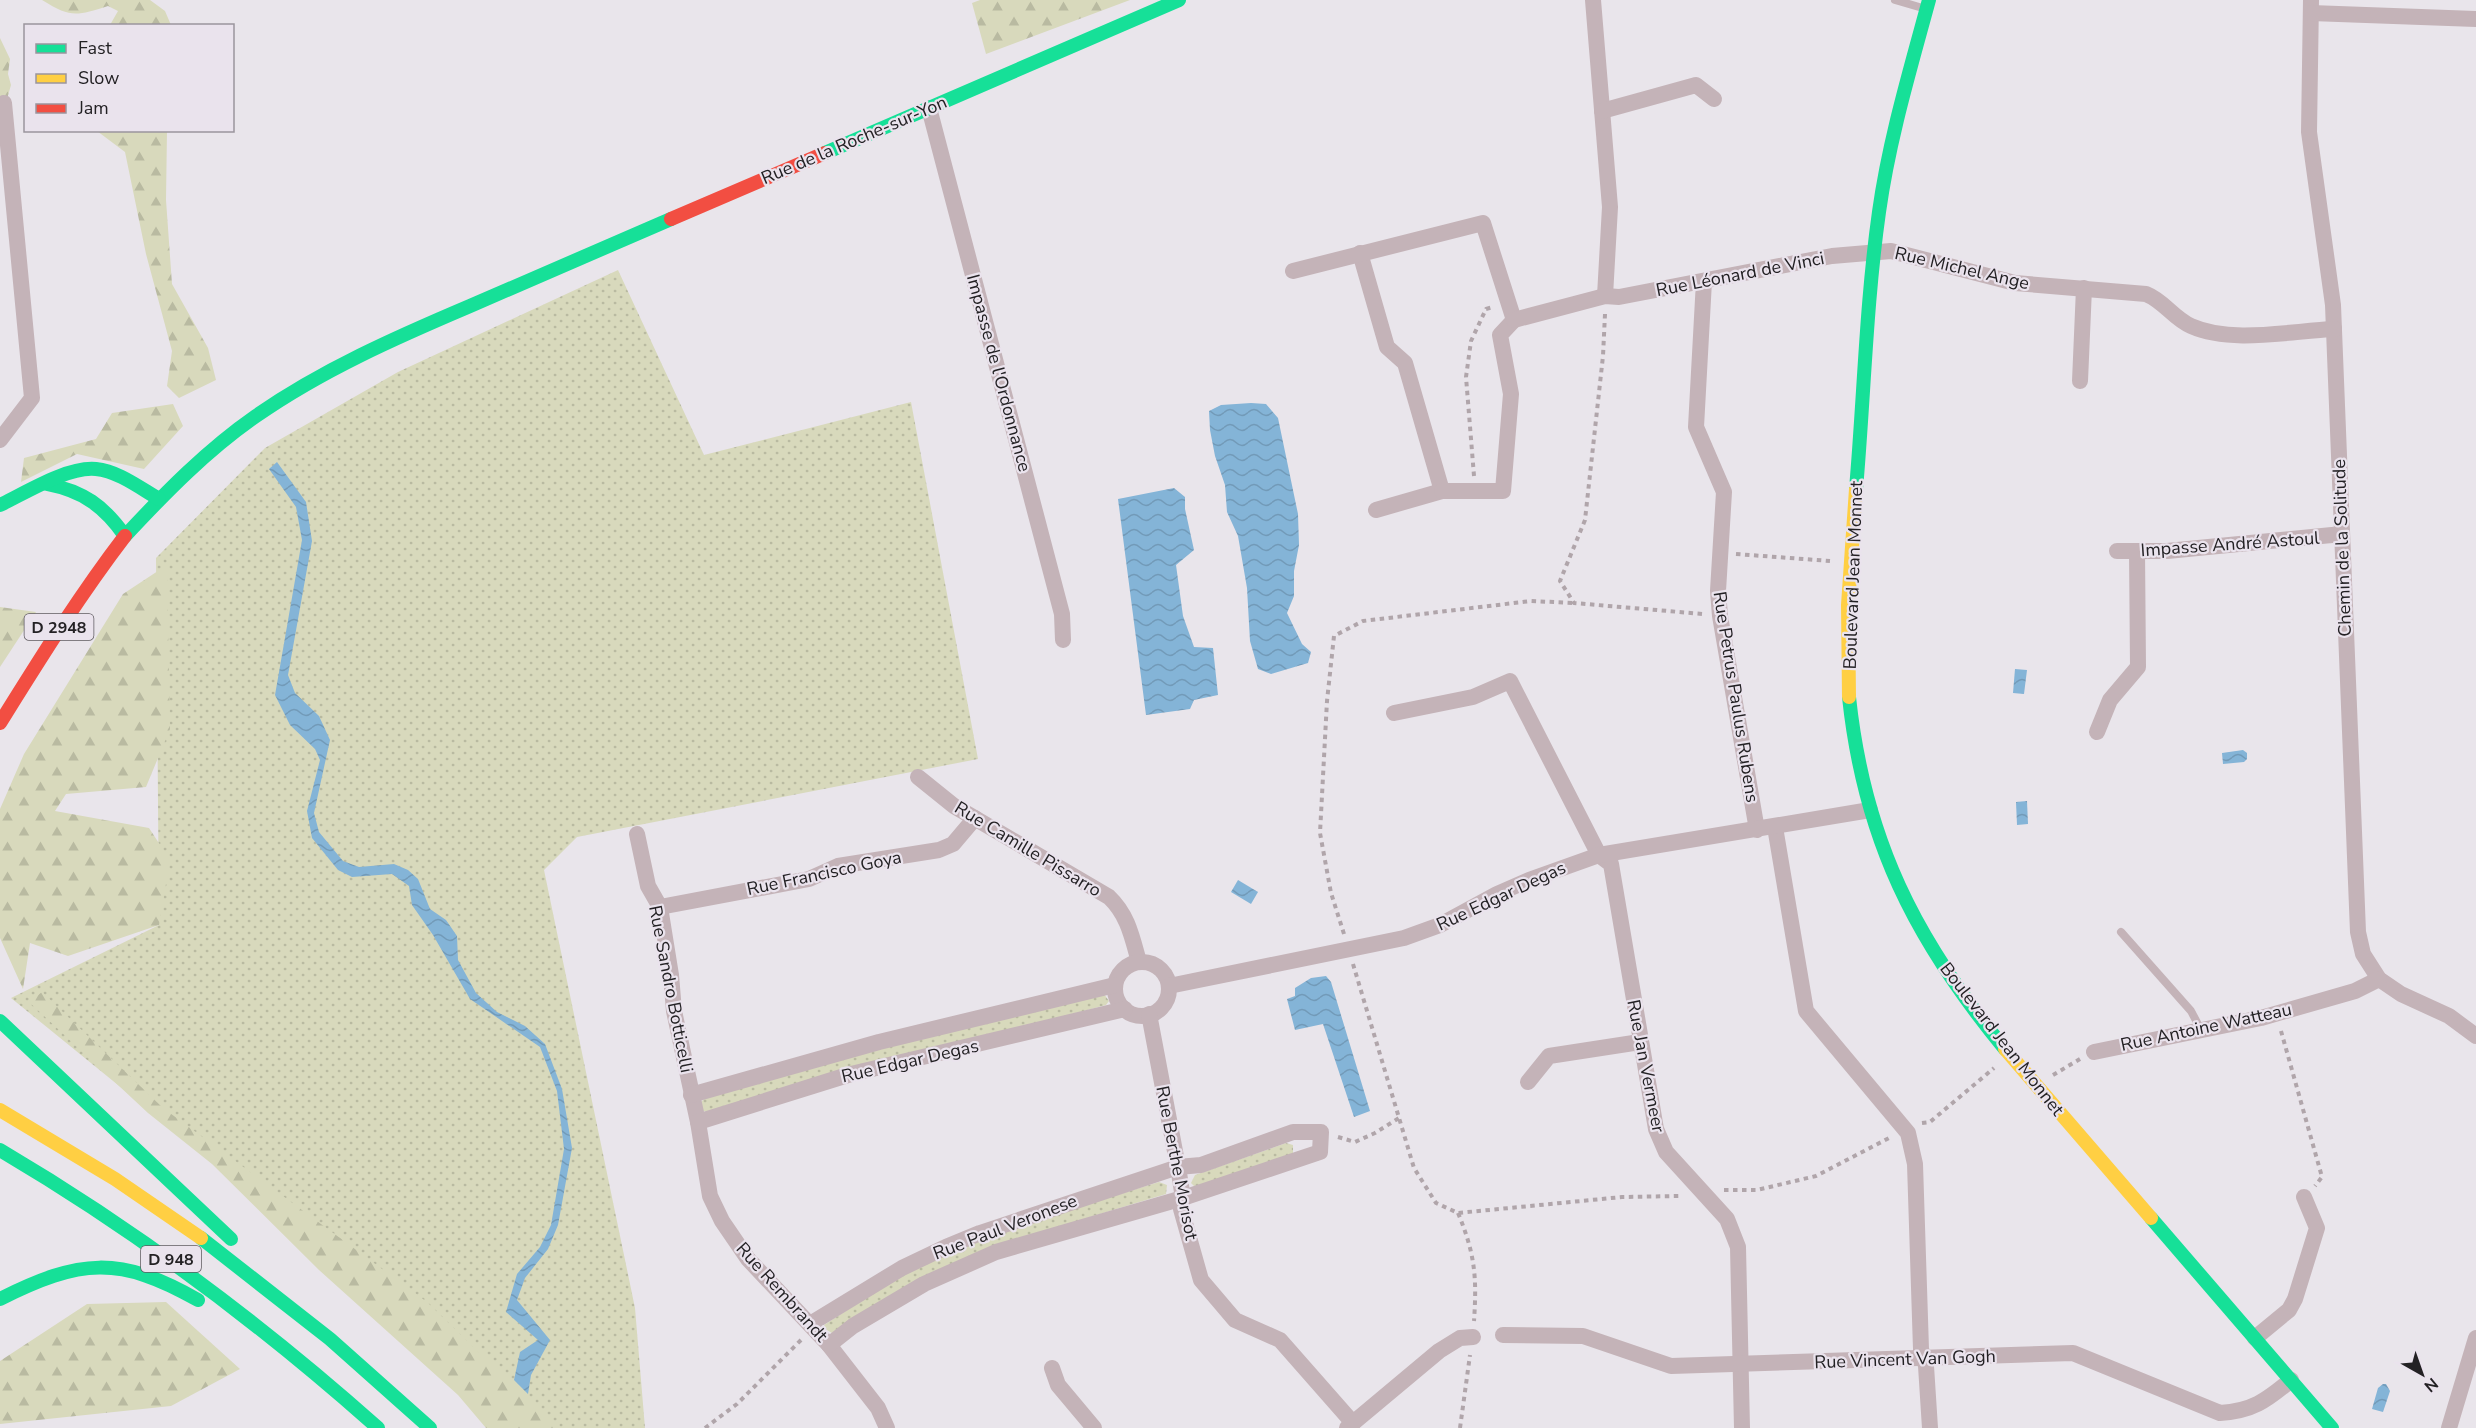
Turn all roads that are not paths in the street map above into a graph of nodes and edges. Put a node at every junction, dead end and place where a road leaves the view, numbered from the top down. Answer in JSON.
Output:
{"nodes":[{"id":1,"x":1179,"y":0,"type":"edge"},
{"id":2,"x":1593,"y":0,"type":"edge"},
{"id":3,"x":1895,"y":0,"type":"edge"},
{"id":4,"x":1927,"y":5,"type":"edge"},
{"id":5,"x":2311,"y":6,"type":"edge"},
{"id":6,"x":2476,"y":19,"type":"edge"},
{"id":7,"x":1714,"y":99,"type":"dead end"},
{"id":8,"x":4,"y":103,"type":"dead end"},
{"id":9,"x":929,"y":108,"type":"junction"},
{"id":10,"x":1602,"y":111,"type":"junction"},
{"id":11,"x":1876,"y":251,"type":"junction"},
{"id":12,"x":1360,"y":253,"type":"junction"},
{"id":13,"x":1293,"y":271,"type":"dead end"},
{"id":14,"x":1704,"y":281,"type":"junction"},
{"id":15,"x":2084,"y":288,"type":"junction"},
{"id":16,"x":1605,"y":296,"type":"junction"},
{"id":17,"x":1514,"y":320,"type":"junction"},
{"id":18,"x":2334,"y":329,"type":"junction"},
{"id":19,"x":2080,"y":381,"type":"dead end"},
{"id":20,"x":0,"y":440,"type":"edge"},
{"id":21,"x":47,"y":484,"type":"junction"},
{"id":22,"x":1442,"y":491,"type":"junction"},
{"id":23,"x":159,"y":499,"type":"junction"},
{"id":24,"x":0,"y":506,"type":"edge"},
{"id":25,"x":1376,"y":510,"type":"dead end"},
{"id":26,"x":2342,"y":534,"type":"junction"},
{"id":27,"x":125,"y":536,"type":"junction"},
{"id":28,"x":2117,"y":551,"type":"dead end"},
{"id":29,"x":2137,"y":551,"type":"junction"},
{"id":30,"x":1063,"y":640,"type":"dead end"},
{"id":31,"x":1394,"y":713,"type":"dead end"},
{"id":32,"x":0,"y":723,"type":"edge"},
{"id":33,"x":2097,"y":732,"type":"dead end"},
{"id":34,"x":918,"y":777,"type":"dead end"},
{"id":35,"x":1870,"y":810,"type":"junction"},
{"id":36,"x":975,"y":818,"type":"junction"},
{"id":37,"x":1775,"y":827,"type":"junction"},
{"id":38,"x":1757,"y":830,"type":"junction"},
{"id":39,"x":637,"y":834,"type":"dead end"},
{"id":40,"x":1599,"y":855,"type":"junction"},
{"id":41,"x":660,"y":908,"type":"junction"},
{"id":42,"x":2121,"y":932,"type":"dead end"},
{"id":43,"x":1139,"y":962,"type":"junction"},
{"id":44,"x":2379,"y":979,"type":"junction"},
{"id":45,"x":1115,"y":985,"type":"junction"},
{"id":46,"x":1168,"y":986,"type":"junction"},
{"id":47,"x":1125,"y":1009,"type":"junction"},
{"id":48,"x":1149,"y":1014,"type":"junction"},
{"id":49,"x":0,"y":1021,"type":"edge"},
{"id":50,"x":2201,"y":1030,"type":"junction"},
{"id":51,"x":2476,"y":1036,"type":"edge"},
{"id":52,"x":1640,"y":1042,"type":"junction"},
{"id":53,"x":2094,"y":1052,"type":"road end"},
{"id":54,"x":1528,"y":1082,"type":"dead end"},
{"id":55,"x":694,"y":1109,"type":"junction"},
{"id":56,"x":0,"y":1110,"type":"edge"},
{"id":57,"x":0,"y":1150,"type":"edge"},
{"id":58,"x":1178,"y":1167,"type":"junction"},
{"id":59,"x":2304,"y":1197,"type":"road end"},
{"id":60,"x":1183,"y":1198,"type":"junction"},
{"id":61,"x":281,"y":1297,"type":"junction"},
{"id":62,"x":0,"y":1299,"type":"edge"},
{"id":63,"x":812,"y":1326,"type":"junction"},
{"id":64,"x":1503,"y":1335,"type":"dead end"},
{"id":65,"x":1473,"y":1337,"type":"dead end"},
{"id":66,"x":2255,"y":1338,"type":"junction"},
{"id":67,"x":2476,"y":1338,"type":"edge"},
{"id":68,"x":830,"y":1345,"type":"junction"},
{"id":69,"x":1924,"y":1358,"type":"junction"},
{"id":70,"x":1741,"y":1364,"type":"junction"},
{"id":71,"x":1052,"y":1368,"type":"dead end"},
{"id":72,"x":2290,"y":1380,"type":"junction"},
{"id":73,"x":331,"y":1385,"type":"junction"},
{"id":74,"x":1350,"y":1426,"type":"edge"},
{"id":75,"x":378,"y":1428,"type":"edge"},
{"id":76,"x":430,"y":1428,"type":"edge"},
{"id":77,"x":887,"y":1428,"type":"edge"},
{"id":78,"x":1094,"y":1428,"type":"edge"},
{"id":79,"x":1742,"y":1428,"type":"edge"},
{"id":80,"x":1930,"y":1428,"type":"edge"},
{"id":81,"x":2332,"y":1428,"type":"edge"},
{"id":82,"x":2449,"y":1428,"type":"edge"}],
"edges":[{"from":1,"to":9,"type":"main road","name":"Rue de la Roche-sur-Yon","number":"D 2948"},
{"from":2,"to":10,"type":"street"},
{"from":3,"to":4,"type":"lane"},
{"from":4,"to":11,"type":"main road","name":"Boulevard Jean Monnet"},
{"from":5,"to":6,"type":"street"},
{"from":5,"to":18,"type":"street","name":"Chemin de la Solitude"},
{"from":7,"to":10,"type":"street"},
{"from":8,"to":20,"type":"street"},
{"from":9,"to":23,"type":"main road","name":"Rue de la Roche-sur-Yon","number":"D 2948"},
{"from":9,"to":30,"type":"street","name":"Impasse de l'Ordonnance"},
{"from":10,"to":16,"type":"street"},
{"from":11,"to":14,"type":"street","name":"Rue Léonard de Vinci"},
{"from":11,"to":15,"type":"street","name":"Rue Michel Ange"},
{"from":11,"to":35,"type":"main road","name":"Boulevard Jean Monnet"},
{"from":12,"to":13,"type":"street"},
{"from":12,"to":17,"type":"street"},
{"from":12,"to":22,"type":"street"},
{"from":14,"to":16,"type":"street","name":"Rue Léonard de Vinci"},
{"from":14,"to":38,"type":"street","name":"Rue Petrus Paulus Rubens"},
{"from":15,"to":18,"type":"street","name":"Rue Michel Ange"},
{"from":15,"to":19,"type":"street"},
{"from":16,"to":17,"type":"street","name":"Rue Léonard de Vinci"},
{"from":17,"to":22,"type":"street"},
{"from":18,"to":26,"type":"street","name":"Chemin de la Solitude"},
{"from":21,"to":23,"type":"main road"},
{"from":21,"to":24,"type":"main road"},
{"from":21,"to":27,"type":"main road"},
{"from":22,"to":25,"type":"street"},
{"from":23,"to":27,"type":"main road","number":"D 2948"},
{"from":26,"to":29,"type":"street","name":"Impasse André Astoul"},
{"from":26,"to":44,"type":"street","name":"Chemin de la Solitude"},
{"from":27,"to":32,"type":"main road","number":"D 2948"},
{"from":28,"to":29,"type":"street","name":"Impasse André Astoul"},
{"from":29,"to":33,"type":"street"},
{"from":31,"to":40,"type":"street","name":"Rue Jan Vermeer"},
{"from":34,"to":36,"type":"street","name":"Rue Camille Pissarro"},
{"from":35,"to":37,"type":"street","name":"Rue Edgar Degas"},
{"from":35,"to":66,"type":"main road","name":"Boulevard Jean Monnet"},
{"from":36,"to":41,"type":"street","name":"Rue Francisco Goya"},
{"from":36,"to":43,"type":"street","name":"Rue Camille Pissarro"},
{"from":37,"to":38,"type":"street","name":"Rue Edgar Degas"},
{"from":37,"to":69,"type":"street"},
{"from":38,"to":40,"type":"street","name":"Rue Edgar Degas"},
{"from":39,"to":41,"type":"street","name":"Rue Sandro Botticelli"},
{"from":40,"to":46,"type":"street","name":"Rue Edgar Degas"},
{"from":40,"to":52,"type":"street","name":"Rue Jan Vermeer"},
{"from":41,"to":55,"type":"street","name":"Rue Sandro Botticelli"},
{"from":42,"to":50,"type":"lane"},
{"from":43,"to":45,"type":"street"},
{"from":43,"to":46,"type":"street"},
{"from":44,"to":50,"type":"street","name":"Rue Antoine Watteau"},
{"from":44,"to":51,"type":"street","name":"Chemin de la Solitude"},
{"from":45,"to":47,"type":"street"},
{"from":45,"to":55,"type":"street","name":"Rue Edgar Degas"},
{"from":46,"to":48,"type":"street"},
{"from":47,"to":48,"type":"street"},
{"from":47,"to":55,"type":"street","name":"Rue Edgar Degas"},
{"from":48,"to":58,"type":"street","name":"Rue Berthe Morisot"},
{"from":49,"to":61,"type":"main road"},
{"from":50,"to":53,"type":"street","name":"Rue Antoine Watteau"},
{"from":52,"to":54,"type":"street"},
{"from":52,"to":70,"type":"street","name":"Rue Jan Vermeer"},
{"from":55,"to":63,"type":"street","name":"Rue Rembrandt"},
{"from":56,"to":61,"type":"main road","number":"D 948"},
{"from":57,"to":73,"type":"main road","number":"D 948"},
{"from":58,"to":60,"type":"street","name":"Rue Berthe Morisot"},
{"from":58,"to":60,"type":"street","name":"Rue Paul Veronese"},
{"from":58,"to":63,"type":"street","name":"Rue Paul Veronese"},
{"from":59,"to":66,"type":"street"},
{"from":60,"to":68,"type":"street","name":"Rue Paul Veronese"},
{"from":60,"to":74,"type":"street","name":"Rue Berthe Morisot"},
{"from":61,"to":76,"type":"main road","number":"D 948"},
{"from":62,"to":73,"type":"main road"},
{"from":63,"to":68,"type":"street","name":"Rue Rembrandt"},
{"from":64,"to":70,"type":"street","name":"Rue Vincent Van Gogh"},
{"from":65,"to":74,"type":"street"},
{"from":66,"to":72,"type":"main road","name":"Boulevard Jean Monnet"},
{"from":67,"to":82,"type":"street"},
{"from":68,"to":77,"type":"street","name":"Rue Rembrandt"},
{"from":69,"to":70,"type":"street","name":"Rue Vincent Van Gogh"},
{"from":69,"to":72,"type":"street","name":"Rue Vincent Van Gogh"},
{"from":69,"to":80,"type":"street"},
{"from":70,"to":79,"type":"street","name":"Rue Jan Vermeer"},
{"from":71,"to":78,"type":"street"},
{"from":72,"to":81,"type":"main road","name":"Boulevard Jean Monnet"},
{"from":73,"to":75,"type":"main road","number":"D 948"}]}
